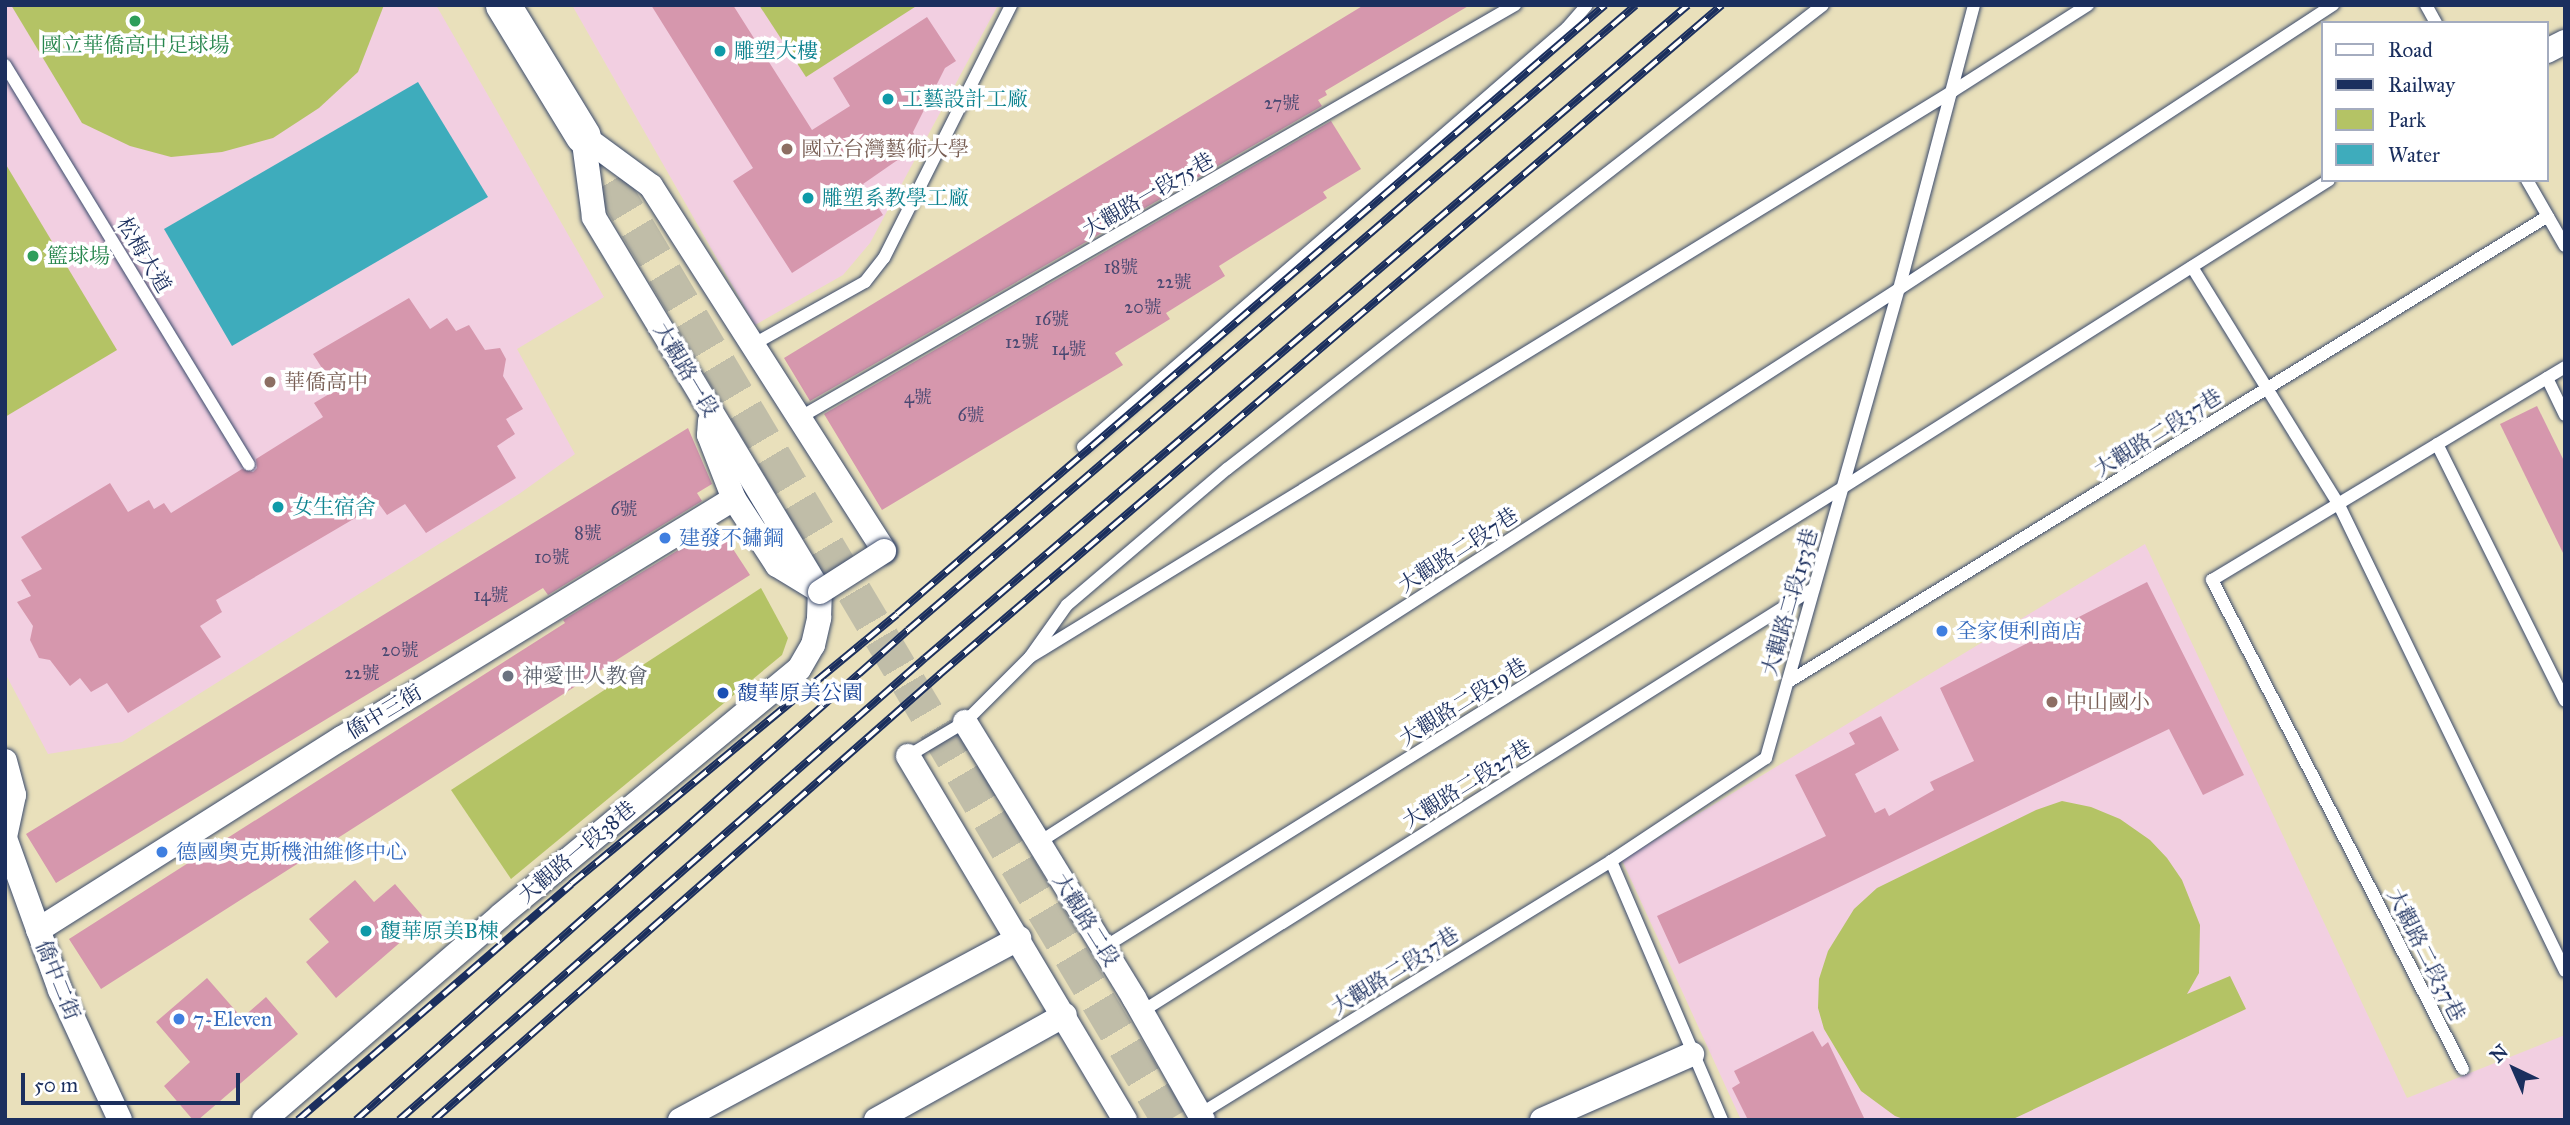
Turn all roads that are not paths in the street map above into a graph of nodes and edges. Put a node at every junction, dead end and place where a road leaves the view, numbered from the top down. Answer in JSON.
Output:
{"nodes":[{"id":1,"x":503,"y":5,"type":"edge"},
{"id":2,"x":1011,"y":5,"type":"edge"},
{"id":3,"x":1515,"y":5,"type":"edge"},
{"id":4,"x":1587,"y":5,"type":"edge"},
{"id":5,"x":1823,"y":5,"type":"edge"},
{"id":6,"x":1974,"y":5,"type":"edge"},
{"id":7,"x":2088,"y":5,"type":"edge"},
{"id":8,"x":2333,"y":5,"type":"edge"},
{"id":9,"x":2426,"y":5,"type":"edge"},
{"id":10,"x":2435,"y":21,"type":"edge"},
{"id":11,"x":2565,"y":42,"type":"edge"},
{"id":12,"x":2549,"y":50,"type":"edge"},
{"id":13,"x":5,"y":65,"type":"edge"},
{"id":14,"x":1953,"y":91,"type":"junction"},
{"id":15,"x":583,"y":136,"type":"junction"},
{"id":16,"x":2326,"y":182,"type":"edge"},
{"id":17,"x":2528,"y":182,"type":"edge"},
{"id":18,"x":2548,"y":216,"type":"junction"},
{"id":19,"x":2565,"y":246,"type":"edge"},
{"id":20,"x":2192,"y":267,"type":"junction"},
{"id":21,"x":1899,"y":289,"type":"junction"},
{"id":22,"x":754,"y":344,"type":"junction"},
{"id":23,"x":2565,"y":367,"type":"edge"},
{"id":24,"x":2547,"y":378,"type":"junction"},
{"id":25,"x":2267,"y":388,"type":"junction"},
{"id":26,"x":710,"y":411,"type":"junction"},
{"id":27,"x":2565,"y":415,"type":"edge"},
{"id":28,"x":799,"y":418,"type":"junction"},
{"id":29,"x":2437,"y":444,"type":"junction"},
{"id":30,"x":1083,"y":447,"type":"dead end"},
{"id":31,"x":249,"y":464,"type":"dead end"},
{"id":32,"x":1842,"y":488,"type":"junction"},
{"id":33,"x":734,"y":499,"type":"junction"},
{"id":34,"x":2338,"y":503,"type":"junction"},
{"id":35,"x":1814,"y":588,"type":"junction"},
{"id":36,"x":820,"y":592,"type":"junction"},
{"id":37,"x":1030,"y":657,"type":"junction"},
{"id":38,"x":1788,"y":682,"type":"junction"},
{"id":39,"x":2565,"y":701,"type":"edge"},
{"id":40,"x":965,"y":722,"type":"junction"},
{"id":41,"x":908,"y":756,"type":"joint"},
{"id":42,"x":5,"y":761,"type":"edge"},
{"id":43,"x":6,"y":830,"type":"edge"},
{"id":44,"x":1038,"y":843,"type":"junction"},
{"id":45,"x":1611,"y":861,"type":"junction"},
{"id":46,"x":38,"y":930,"type":"junction"},
{"id":47,"x":1019,"y":938,"type":"junction"},
{"id":48,"x":1103,"y":948,"type":"junction"},
{"id":49,"x":2565,"y":971,"type":"edge"},
{"id":50,"x":1141,"y":1012,"type":"junction"},
{"id":51,"x":1065,"y":1015,"type":"junction"},
{"id":52,"x":1692,"y":1054,"type":"junction"},
{"id":53,"x":2463,"y":1069,"type":"dead end"},
{"id":54,"x":1201,"y":1117,"type":"edge"},
{"id":55,"x":120,"y":1120,"type":"edge"},
{"id":56,"x":264,"y":1120,"type":"edge"},
{"id":57,"x":680,"y":1120,"type":"edge"},
{"id":58,"x":876,"y":1120,"type":"edge"},
{"id":59,"x":1125,"y":1120,"type":"edge"},
{"id":60,"x":1542,"y":1120,"type":"edge"},
{"id":61,"x":1722,"y":1120,"type":"edge"}],
"edges":[{"from":1,"to":15,"type":"main road","name":"大觀路一段"},
{"from":2,"to":22,"type":"lane"},
{"from":3,"to":28,"type":"lane","name":"大觀路一段75巷"},
{"from":4,"to":30,"type":"lane"},
{"from":5,"to":37,"type":"lane"},
{"from":6,"to":14,"type":"lane","name":"大觀路二段153巷"},
{"from":7,"to":14,"type":"lane"},
{"from":8,"to":21,"type":"lane","name":"大觀路二段7巷"},
{"from":9,"to":10,"type":"lane"},
{"from":11,"to":12,"type":"street"},
{"from":13,"to":31,"type":"lane","name":"松梅大道"},
{"from":14,"to":21,"type":"lane","name":"大觀路二段153巷"},
{"from":14,"to":37,"type":"lane"},
{"from":15,"to":22,"type":"street","name":"大觀路一段"},
{"from":15,"to":26,"type":"street","name":"大觀路一段"},
{"from":16,"to":20,"type":"lane","name":"大觀路二段19巷"},
{"from":17,"to":18,"type":"lane"},
{"from":18,"to":19,"type":"lane"},
{"from":18,"to":25,"type":"lane","name":"大觀路二段37巷"},
{"from":20,"to":25,"type":"lane"},
{"from":20,"to":32,"type":"lane","name":"大觀路二段19巷"},
{"from":21,"to":32,"type":"lane","name":"大觀路二段153巷"},
{"from":21,"to":44,"type":"lane","name":"大觀路二段7巷"},
{"from":22,"to":28,"type":"street","name":"大觀路一段"},
{"from":23,"to":24,"type":"lane","name":"大觀路二段37巷"},
{"from":24,"to":27,"type":"lane"},
{"from":24,"to":29,"type":"lane","name":"大觀路二段37巷"},
{"from":25,"to":34,"type":"lane"},
{"from":25,"to":38,"type":"lane","name":"大觀路二段37巷"},
{"from":26,"to":33,"type":"street"},
{"from":26,"to":36,"type":"street","name":"大觀路一段"},
{"from":28,"to":36,"type":"street","name":"大觀路一段","bridge":true},
{"from":29,"to":34,"type":"lane","name":"大觀路二段37巷"},
{"from":29,"to":39,"type":"lane"},
{"from":32,"to":35,"type":"lane","name":"大觀路二段153巷"},
{"from":32,"to":48,"type":"lane","name":"大觀路二段19巷"},
{"from":33,"to":36,"type":"street"},
{"from":33,"to":46,"type":"street","name":"僑中三街"},
{"from":34,"to":49,"type":"lane"},
{"from":34,"to":53,"type":"lane","name":"大觀路二段37巷"},
{"from":35,"to":38,"type":"lane","name":"大觀路二段153巷"},
{"from":35,"to":50,"type":"lane","name":"大觀路二段27巷"},
{"from":36,"to":56,"type":"street","name":"大觀路一段38巷"},
{"from":37,"to":40,"type":"lane"},
{"from":38,"to":45,"type":"lane","name":"大觀路二段153巷"},
{"from":40,"to":41,"type":"lane"},
{"from":40,"to":44,"type":"street","name":"大觀路二段"},
{"from":41,"to":47,"type":"street"},
{"from":42,"to":43,"type":"street","name":"僑中二街"},
{"from":43,"to":46,"type":"street","name":"僑中二街"},
{"from":44,"to":48,"type":"street","name":"大觀路二段"},
{"from":45,"to":52,"type":"lane"},
{"from":45,"to":54,"type":"lane","name":"大觀路二段37巷"},
{"from":46,"to":55,"type":"street","name":"僑中二街"},
{"from":47,"to":51,"type":"street"},
{"from":47,"to":57,"type":"street"},
{"from":48,"to":50,"type":"street","name":"大觀路二段"},
{"from":50,"to":54,"type":"street","name":"大觀路二段"},
{"from":51,"to":58,"type":"street"},
{"from":51,"to":59,"type":"street"},
{"from":52,"to":60,"type":"street"},
{"from":52,"to":61,"type":"lane"}]}
